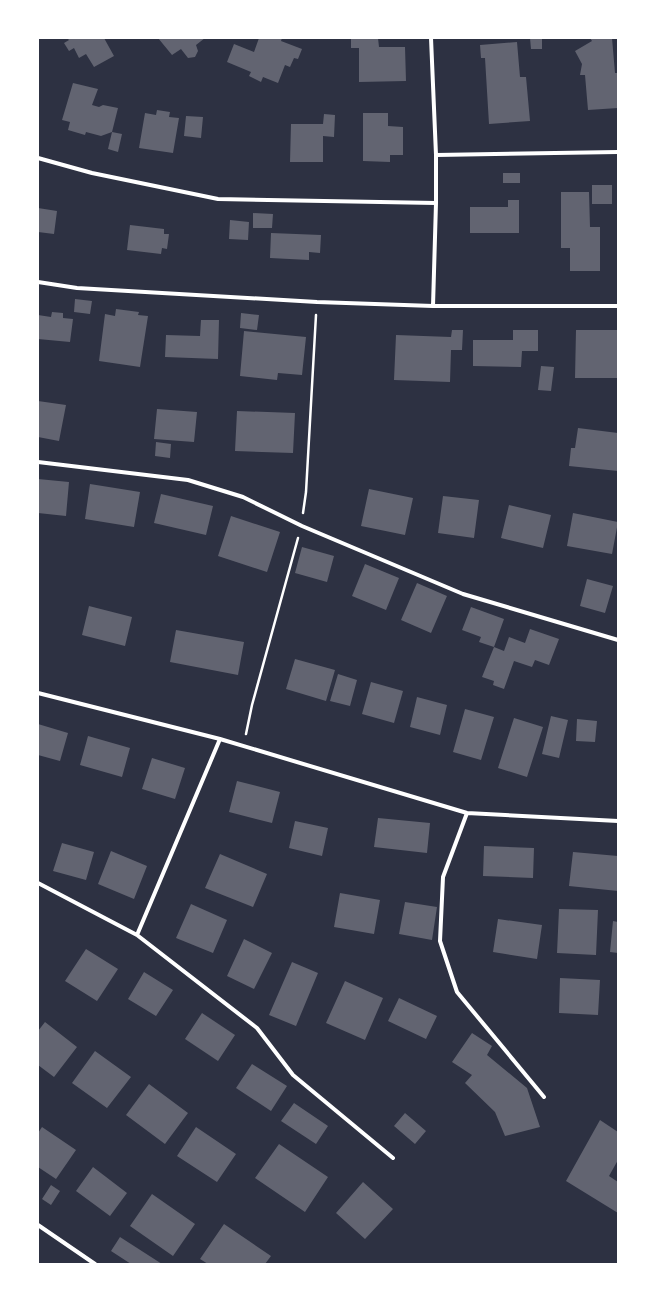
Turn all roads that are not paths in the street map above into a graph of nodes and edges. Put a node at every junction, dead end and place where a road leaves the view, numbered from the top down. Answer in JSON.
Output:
{"nodes":[{"id":1,"x":431,"y":38,"type":"edge"},
{"id":2,"x":618,"y":152,"type":"edge"},
{"id":3,"x":436,"y":155,"type":"junction"},
{"id":4,"x":38,"y":158,"type":"edge"},
{"id":5,"x":436,"y":203,"type":"junction"},
{"id":6,"x":38,"y":282,"type":"edge"},
{"id":7,"x":433,"y":306,"type":"junction"},
{"id":8,"x":618,"y":306,"type":"edge"},
{"id":9,"x":38,"y":462,"type":"edge"},
{"id":10,"x":618,"y":640,"type":"edge"},
{"id":11,"x":38,"y":693,"type":"edge"},
{"id":12,"x":220,"y":739,"type":"junction"},
{"id":13,"x":467,"y":813,"type":"junction"},
{"id":14,"x":618,"y":820,"type":"edge"},
{"id":15,"x":38,"y":883,"type":"edge"},
{"id":16,"x":137,"y":935,"type":"junction"},
{"id":17,"x":544,"y":1097,"type":"dead end"},
{"id":18,"x":393,"y":1158,"type":"dead end"},
{"id":19,"x":38,"y":1225,"type":"edge"},
{"id":20,"x":96,"y":1264,"type":"edge"}],
"edges":[{"from":1,"to":3,"type":"street"},
{"from":2,"to":3,"type":"street"},
{"from":3,"to":5,"type":"street"},
{"from":4,"to":5,"type":"street"},
{"from":5,"to":7,"type":"street"},
{"from":6,"to":7,"type":"street"},
{"from":7,"to":8,"type":"street"},
{"from":9,"to":10,"type":"street"},
{"from":11,"to":12,"type":"street"},
{"from":12,"to":13,"type":"street"},
{"from":12,"to":16,"type":"street"},
{"from":13,"to":14,"type":"street"},
{"from":13,"to":17,"type":"street"},
{"from":15,"to":16,"type":"street"},
{"from":16,"to":18,"type":"street"},
{"from":19,"to":20,"type":"street"}]}
